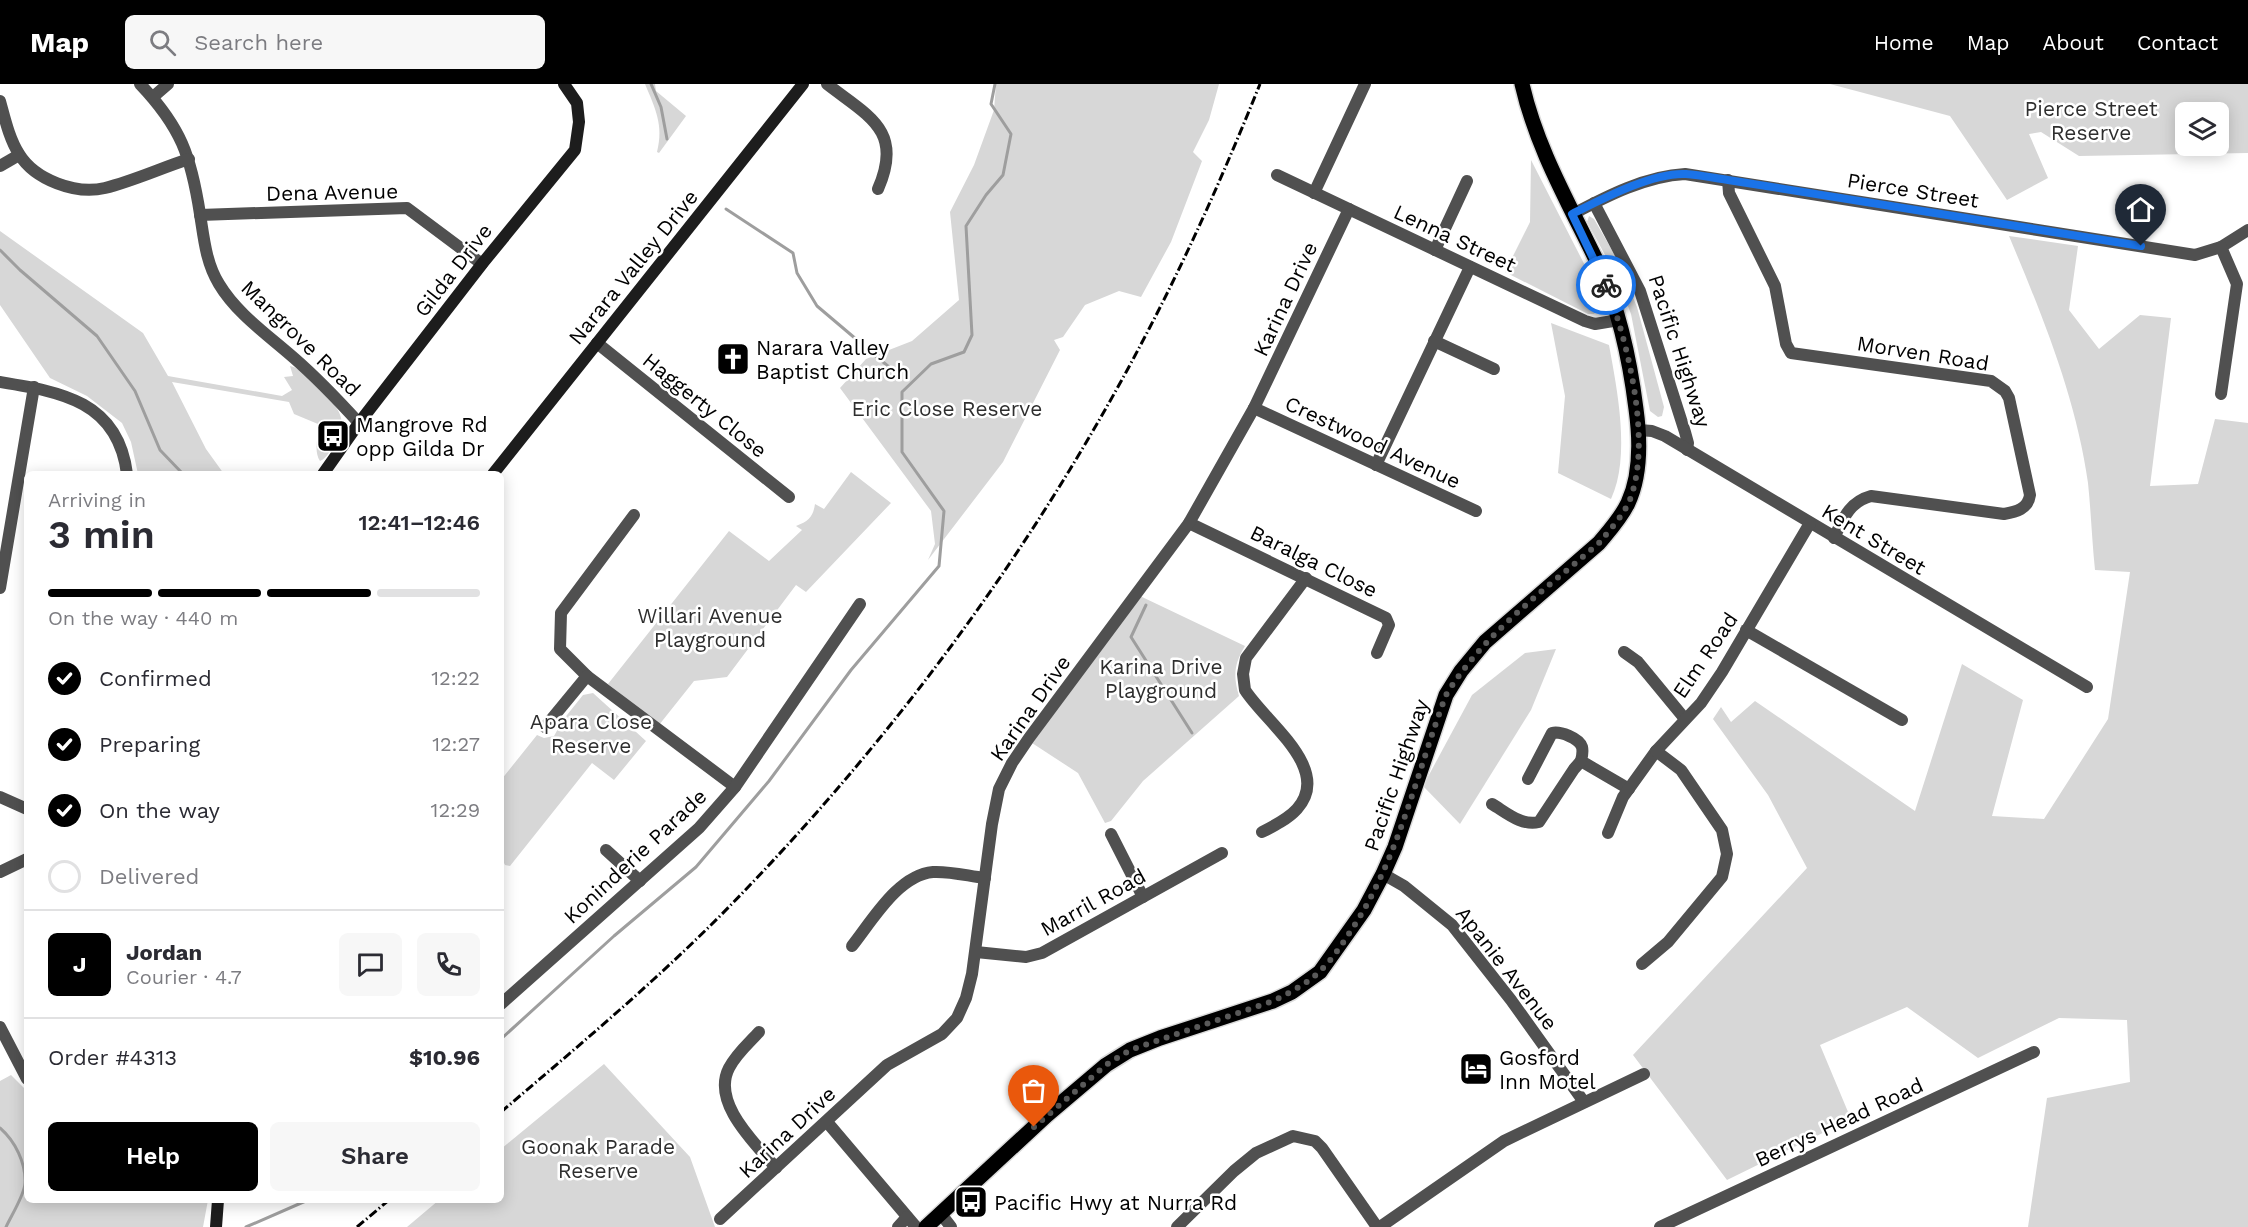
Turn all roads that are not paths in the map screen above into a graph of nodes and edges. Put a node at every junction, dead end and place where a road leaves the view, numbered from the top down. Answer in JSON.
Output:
{"nodes":[{"id":1,"x":140,"y":84,"type":"edge"},
{"id":2,"x":168,"y":84,"type":"edge"},
{"id":3,"x":564,"y":84,"type":"edge"},
{"id":4,"x":803,"y":84,"type":"edge"},
{"id":5,"x":827,"y":84,"type":"edge"},
{"id":6,"x":1365,"y":84,"type":"edge"},
{"id":7,"x":1522,"y":84,"type":"edge"},
{"id":8,"x":153,"y":97,"type":"junction"},
{"id":9,"x":0,"y":101,"type":"edge"},
{"id":10,"x":19,"y":155,"type":"junction"},
{"id":11,"x":189,"y":159,"type":"junction"},
{"id":12,"x":0,"y":166,"type":"edge"},
{"id":13,"x":1277,"y":175,"type":"dead end"},
{"id":14,"x":1728,"y":180,"type":"junction"},
{"id":15,"x":1467,"y":181,"type":"dead end"},
{"id":16,"x":878,"y":189,"type":"dead end"},
{"id":17,"x":1314,"y":193,"type":"junction"},
{"id":18,"x":1594,"y":202,"type":"junction"},
{"id":19,"x":1349,"y":209,"type":"junction"},
{"id":20,"x":1572,"y":214,"type":"junction"},
{"id":21,"x":200,"y":215,"type":"junction"},
{"id":22,"x":2248,"y":230,"type":"edge"},
{"id":23,"x":2221,"y":247,"type":"junction"},
{"id":24,"x":1435,"y":250,"type":"junction"},
{"id":25,"x":482,"y":264,"type":"junction"},
{"id":26,"x":1470,"y":267,"type":"junction"},
{"id":27,"x":1618,"y":320,"type":"junction"},
{"id":28,"x":1434,"y":341,"type":"junction"},
{"id":29,"x":597,"y":343,"type":"junction"},
{"id":30,"x":1494,"y":369,"type":"dead end"},
{"id":31,"x":0,"y":382,"type":"edge"},
{"id":32,"x":34,"y":387,"type":"junction"},
{"id":33,"x":2221,"y":394,"type":"dead end"},
{"id":34,"x":1254,"y":408,"type":"junction"},
{"id":35,"x":358,"y":423,"type":"junction"},
{"id":36,"x":1639,"y":430,"type":"junction"},
{"id":37,"x":1687,"y":450,"type":"junction"},
{"id":38,"x":1376,"y":465,"type":"junction"},
{"id":39,"x":127,"y":471,"type":"edge"},
{"id":40,"x":325,"y":471,"type":"edge"},
{"id":41,"x":495,"y":471,"type":"edge"},
{"id":42,"x":789,"y":497,"type":"dead end"},
{"id":43,"x":0,"y":509,"type":"edge"},
{"id":44,"x":13,"y":511,"type":"junction"},
{"id":45,"x":1476,"y":511,"type":"dead end"},
{"id":46,"x":634,"y":515,"type":"dead end"},
{"id":47,"x":1189,"y":523,"type":"junction"},
{"id":48,"x":1810,"y":523,"type":"junction"},
{"id":49,"x":1834,"y":537,"type":"junction"},
{"id":50,"x":1306,"y":578,"type":"junction"},
{"id":51,"x":0,"y":588,"type":"edge"},
{"id":52,"x":860,"y":604,"type":"dead end"},
{"id":53,"x":1746,"y":630,"type":"junction"},
{"id":54,"x":1624,"y":652,"type":"dead end"},
{"id":55,"x":1377,"y":653,"type":"dead end"},
{"id":56,"x":587,"y":676,"type":"junction"},
{"id":57,"x":2087,"y":687,"type":"dead end"},
{"id":58,"x":1685,"y":719,"type":"junction"},
{"id":59,"x":1902,"y":720,"type":"dead end"},
{"id":60,"x":545,"y":727,"type":"dead end"},
{"id":61,"x":1656,"y":751,"type":"junction"},
{"id":62,"x":1581,"y":762,"type":"junction"},
{"id":63,"x":1528,"y":779,"type":"dead end"},
{"id":64,"x":735,"y":787,"type":"junction"},
{"id":65,"x":1629,"y":789,"type":"junction"},
{"id":66,"x":0,"y":796,"type":"edge"},
{"id":67,"x":1492,"y":804,"type":"dead end"},
{"id":68,"x":24,"y":808,"type":"edge"},
{"id":69,"x":1262,"y":832,"type":"dead end"},
{"id":70,"x":1608,"y":833,"type":"dead end"},
{"id":71,"x":1111,"y":834,"type":"dead end"},
{"id":72,"x":606,"y":850,"type":"dead end"},
{"id":73,"x":1222,"y":853,"type":"dead end"},
{"id":74,"x":24,"y":860,"type":"edge"},
{"id":75,"x":0,"y":872,"type":"edge"},
{"id":76,"x":1383,"y":874,"type":"junction"},
{"id":77,"x":985,"y":878,"type":"junction"},
{"id":78,"x":639,"y":881,"type":"junction"},
{"id":79,"x":1143,"y":897,"type":"junction"},
{"id":80,"x":852,"y":946,"type":"dead end"},
{"id":81,"x":976,"y":952,"type":"junction"},
{"id":82,"x":1642,"y":964,"type":"dead end"},
{"id":83,"x":504,"y":1001,"type":"edge"},
{"id":84,"x":0,"y":1027,"type":"edge"},
{"id":85,"x":759,"y":1032,"type":"dead end"},
{"id":86,"x":2034,"y":1052,"type":"dead end"},
{"id":87,"x":24,"y":1073,"type":"edge"},
{"id":88,"x":1644,"y":1074,"type":"dead end"},
{"id":89,"x":1584,"y":1102,"type":"junction"},
{"id":90,"x":827,"y":1122,"type":"junction"},
{"id":91,"x":776,"y":1168,"type":"junction"},
{"id":92,"x":218,"y":1203,"type":"edge"},
{"id":93,"x":941,"y":1214,"type":"junction"},
{"id":94,"x":907,"y":1217,"type":"junction"},
{"id":95,"x":720,"y":1219,"type":"dead end"},
{"id":96,"x":216,"y":1227,"type":"edge"},
{"id":97,"x":898,"y":1227,"type":"edge"},
{"id":98,"x":916,"y":1227,"type":"edge"},
{"id":99,"x":926,"y":1227,"type":"edge"},
{"id":100,"x":951,"y":1227,"type":"edge"},
{"id":101,"x":1177,"y":1227,"type":"edge"},
{"id":102,"x":1378,"y":1227,"type":"edge"},
{"id":103,"x":1660,"y":1227,"type":"edge"}],
"edges":[{"from":1,"to":8,"type":"street","name":"Mangrove Road"},
{"from":2,"to":8,"type":"street"},
{"from":3,"to":25,"type":"main road","name":"Gilda Drive"},
{"from":4,"to":29,"type":"main road","name":"Narara Valley Drive"},
{"from":5,"to":16,"type":"street"},
{"from":6,"to":17,"type":"street"},
{"from":7,"to":20,"type":"main road","name":"Pacific Highway"},
{"from":8,"to":11,"type":"street","name":"Mangrove Road"},
{"from":9,"to":10,"type":"street"},
{"from":10,"to":11,"type":"street"},
{"from":10,"to":12,"type":"street"},
{"from":11,"to":21,"type":"street","name":"Mangrove Road"},
{"from":13,"to":17,"type":"street","name":"Lenna Street"},
{"from":14,"to":18,"type":"street","name":"Pierce Street"},
{"from":14,"to":23,"type":"street","name":"Pierce Street"},
{"from":14,"to":49,"type":"street","name":"Morven Road"},
{"from":15,"to":24,"type":"street"},
{"from":17,"to":19,"type":"street","name":"Lenna Street"},
{"from":18,"to":20,"type":"street","name":"Pierce Street"},
{"from":18,"to":37,"type":"street","name":"Pacific Highway"},
{"from":19,"to":24,"type":"street","name":"Lenna Street"},
{"from":19,"to":34,"type":"street","name":"Karina Drive"},
{"from":20,"to":27,"type":"main road","name":"Pacific Highway"},
{"from":21,"to":25,"type":"street","name":"Dena Avenue"},
{"from":21,"to":35,"type":"street","name":"Mangrove Road"},
{"from":22,"to":23,"type":"street","name":"Pierce Street"},
{"from":23,"to":33,"type":"street"},
{"from":24,"to":26,"type":"street","name":"Lenna Street"},
{"from":25,"to":35,"type":"main road","name":"Gilda Drive"},
{"from":26,"to":27,"type":"street","name":"Lenna Street"},
{"from":26,"to":28,"type":"street"},
{"from":27,"to":36,"type":"main road","name":"Pacific Highway"},
{"from":28,"to":30,"type":"street"},
{"from":28,"to":38,"type":"street"},
{"from":29,"to":41,"type":"main road","name":"Narara Valley Drive"},
{"from":29,"to":42,"type":"street","name":"Haggerty Close"},
{"from":31,"to":32,"type":"street"},
{"from":32,"to":39,"type":"street"},
{"from":32,"to":44,"type":"street"},
{"from":34,"to":38,"type":"street","name":"Crestwood Avenue"},
{"from":34,"to":47,"type":"street","name":"Karina Drive"},
{"from":35,"to":40,"type":"main road","name":"Gilda Drive"},
{"from":36,"to":37,"type":"street","name":"Kent Street"},
{"from":36,"to":76,"type":"main road","name":"Pacific Highway"},
{"from":37,"to":48,"type":"street","name":"Kent Street"},
{"from":38,"to":45,"type":"street","name":"Crestwood Avenue"},
{"from":43,"to":44,"type":"street"},
{"from":44,"to":51,"type":"street"},
{"from":46,"to":56,"type":"street"},
{"from":47,"to":50,"type":"street","name":"Baralga Close"},
{"from":47,"to":77,"type":"street","name":"Karina Drive"},
{"from":48,"to":49,"type":"street","name":"Kent Street"},
{"from":48,"to":53,"type":"street","name":"Elm Road"},
{"from":49,"to":57,"type":"street","name":"Kent Street"},
{"from":50,"to":55,"type":"street","name":"Baralga Close"},
{"from":50,"to":69,"type":"street"},
{"from":52,"to":64,"type":"street","name":"Koninderie Parade"},
{"from":53,"to":58,"type":"street","name":"Elm Road"},
{"from":53,"to":59,"type":"street"},
{"from":54,"to":58,"type":"street"},
{"from":56,"to":60,"type":"street"},
{"from":56,"to":64,"type":"street"},
{"from":58,"to":61,"type":"street","name":"Elm Road"},
{"from":61,"to":65,"type":"street","name":"Elm Road"},
{"from":61,"to":82,"type":"street"},
{"from":62,"to":63,"type":"street"},
{"from":62,"to":65,"type":"street"},
{"from":62,"to":67,"type":"street"},
{"from":64,"to":78,"type":"street","name":"Koninderie Parade"},
{"from":65,"to":70,"type":"street","name":"Elm Road"},
{"from":66,"to":68,"type":"street"},
{"from":71,"to":79,"type":"street"},
{"from":72,"to":78,"type":"street"},
{"from":73,"to":79,"type":"street","name":"Marril Road"},
{"from":74,"to":75,"type":"street"},
{"from":76,"to":89,"type":"street","name":"Apanie Avenue"},
{"from":76,"to":93,"type":"main road","name":"Pacific Highway"},
{"from":77,"to":80,"type":"street"},
{"from":77,"to":81,"type":"street","name":"Karina Drive"},
{"from":78,"to":83,"type":"street","name":"Koninderie Parade"},
{"from":79,"to":81,"type":"street","name":"Marril Road"},
{"from":81,"to":90,"type":"street","name":"Karina Drive"},
{"from":84,"to":87,"type":"street"},
{"from":85,"to":91,"type":"street"},
{"from":86,"to":103,"type":"street","name":"Berrys Head Road"},
{"from":88,"to":89,"type":"street"},
{"from":89,"to":102,"type":"street"},
{"from":90,"to":91,"type":"street","name":"Karina Drive"},
{"from":90,"to":94,"type":"street"},
{"from":91,"to":95,"type":"street","name":"Karina Drive"},
{"from":92,"to":96,"type":"main road"},
{"from":93,"to":99,"type":"main road","name":"Pacific Highway"},
{"from":93,"to":100,"type":"street"},
{"from":94,"to":97,"type":"street"},
{"from":94,"to":98,"type":"street"},
{"from":101,"to":102,"type":"street"}]}
